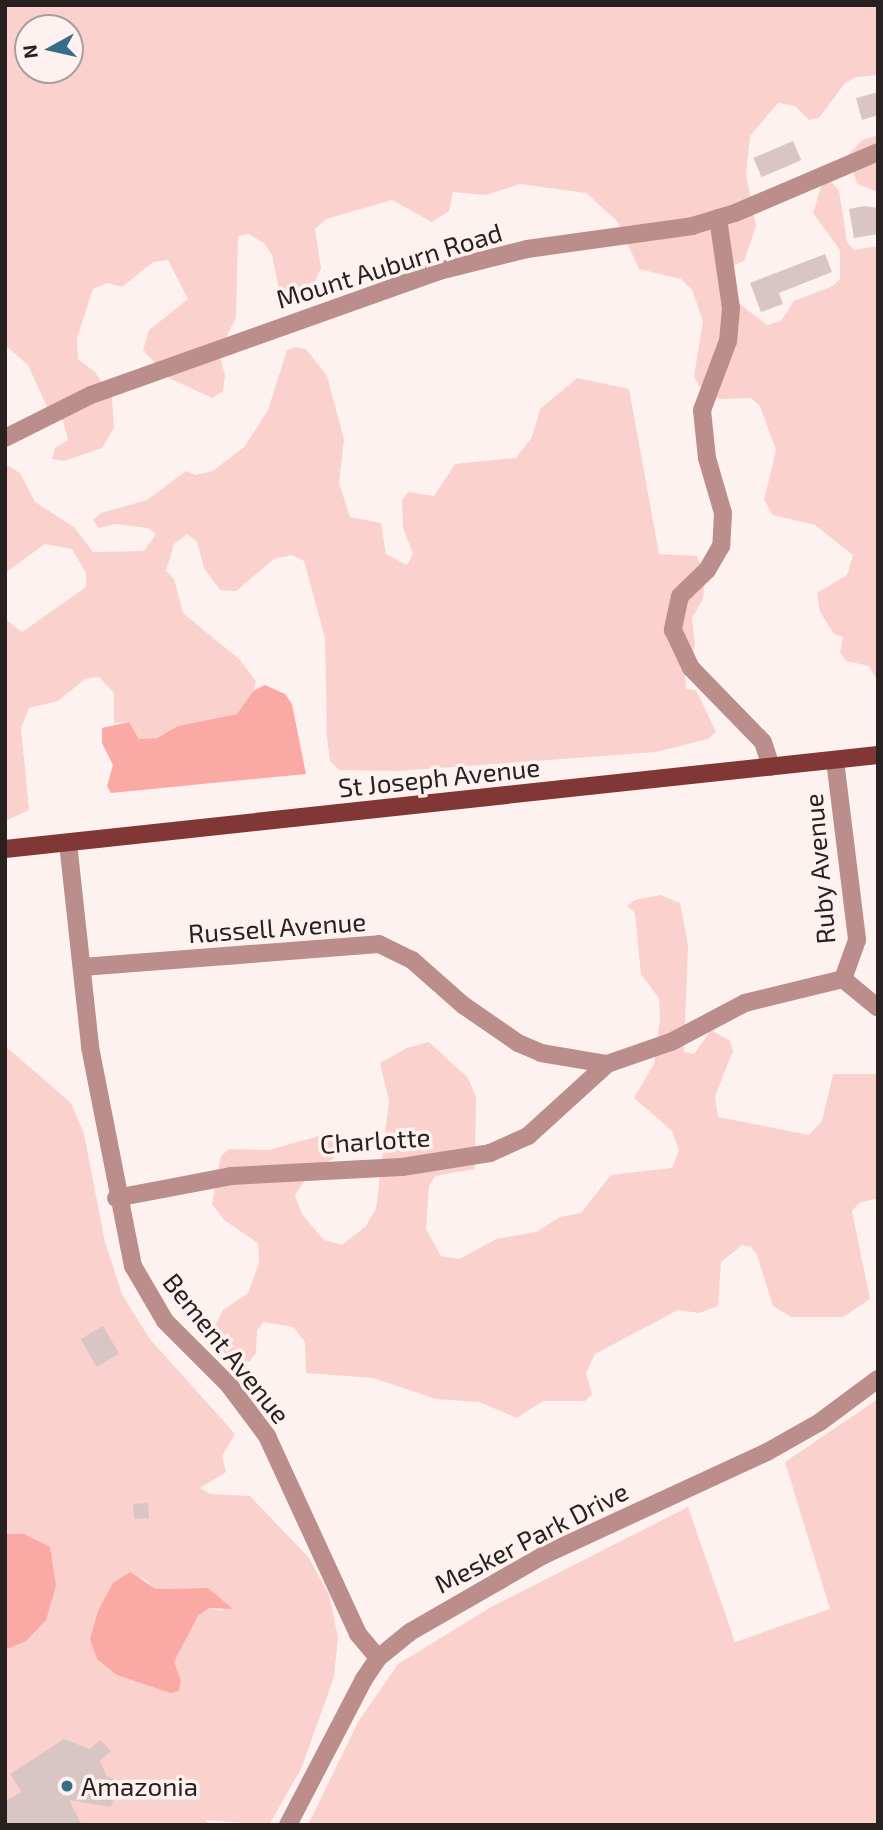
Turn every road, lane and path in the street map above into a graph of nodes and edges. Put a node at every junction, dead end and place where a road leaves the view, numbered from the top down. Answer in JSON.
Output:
{"nodes":[{"id":1,"x":878,"y":152,"type":"edge"},
{"id":2,"x":718,"y":218,"type":"junction"},
{"id":3,"x":5,"y":438,"type":"edge"},
{"id":4,"x":878,"y":755,"type":"edge"},
{"id":5,"x":835,"y":760,"type":"junction"},
{"id":6,"x":771,"y":767,"type":"junction"},
{"id":7,"x":68,"y":843,"type":"junction"},
{"id":8,"x":5,"y":849,"type":"edge"},
{"id":9,"x":82,"y":967,"type":"junction"},
{"id":10,"x":843,"y":979,"type":"junction"},
{"id":11,"x":873,"y":1005,"type":"edge"},
{"id":12,"x":607,"y":1064,"type":"junction"},
{"id":13,"x":116,"y":1198,"type":"junction"},
{"id":14,"x":878,"y":1379,"type":"edge"},
{"id":15,"x":378,"y":1658,"type":"junction"},
{"id":16,"x":288,"y":1825,"type":"edge"}],
"edges":[{"from":1,"to":2,"type":"street","name":"Mount Auburn Road"},
{"from":2,"to":3,"type":"street","name":"Mount Auburn Road"},
{"from":2,"to":6,"type":"street"},
{"from":4,"to":5,"type":"main road","name":"St Joseph Avenue"},
{"from":5,"to":6,"type":"main road","name":"St Joseph Avenue"},
{"from":5,"to":10,"type":"street","name":"Ruby Avenue"},
{"from":6,"to":7,"type":"main road","name":"St Joseph Avenue"},
{"from":7,"to":8,"type":"main road","name":"St Joseph Avenue"},
{"from":7,"to":9,"type":"street","name":"Bement Avenue"},
{"from":9,"to":12,"type":"street","name":"Russell Avenue"},
{"from":9,"to":13,"type":"street","name":"Bement Avenue"},
{"from":10,"to":11,"type":"street","name":"Ruby Avenue"},
{"from":10,"to":12,"type":"street","name":"Russell Avenue"},
{"from":12,"to":13,"type":"street","name":"Charlotte"},
{"from":13,"to":15,"type":"street","name":"Bement Avenue"},
{"from":14,"to":15,"type":"street","name":"Mesker Park Drive"},
{"from":15,"to":16,"type":"street","name":"Mesker Park Drive"}]}
